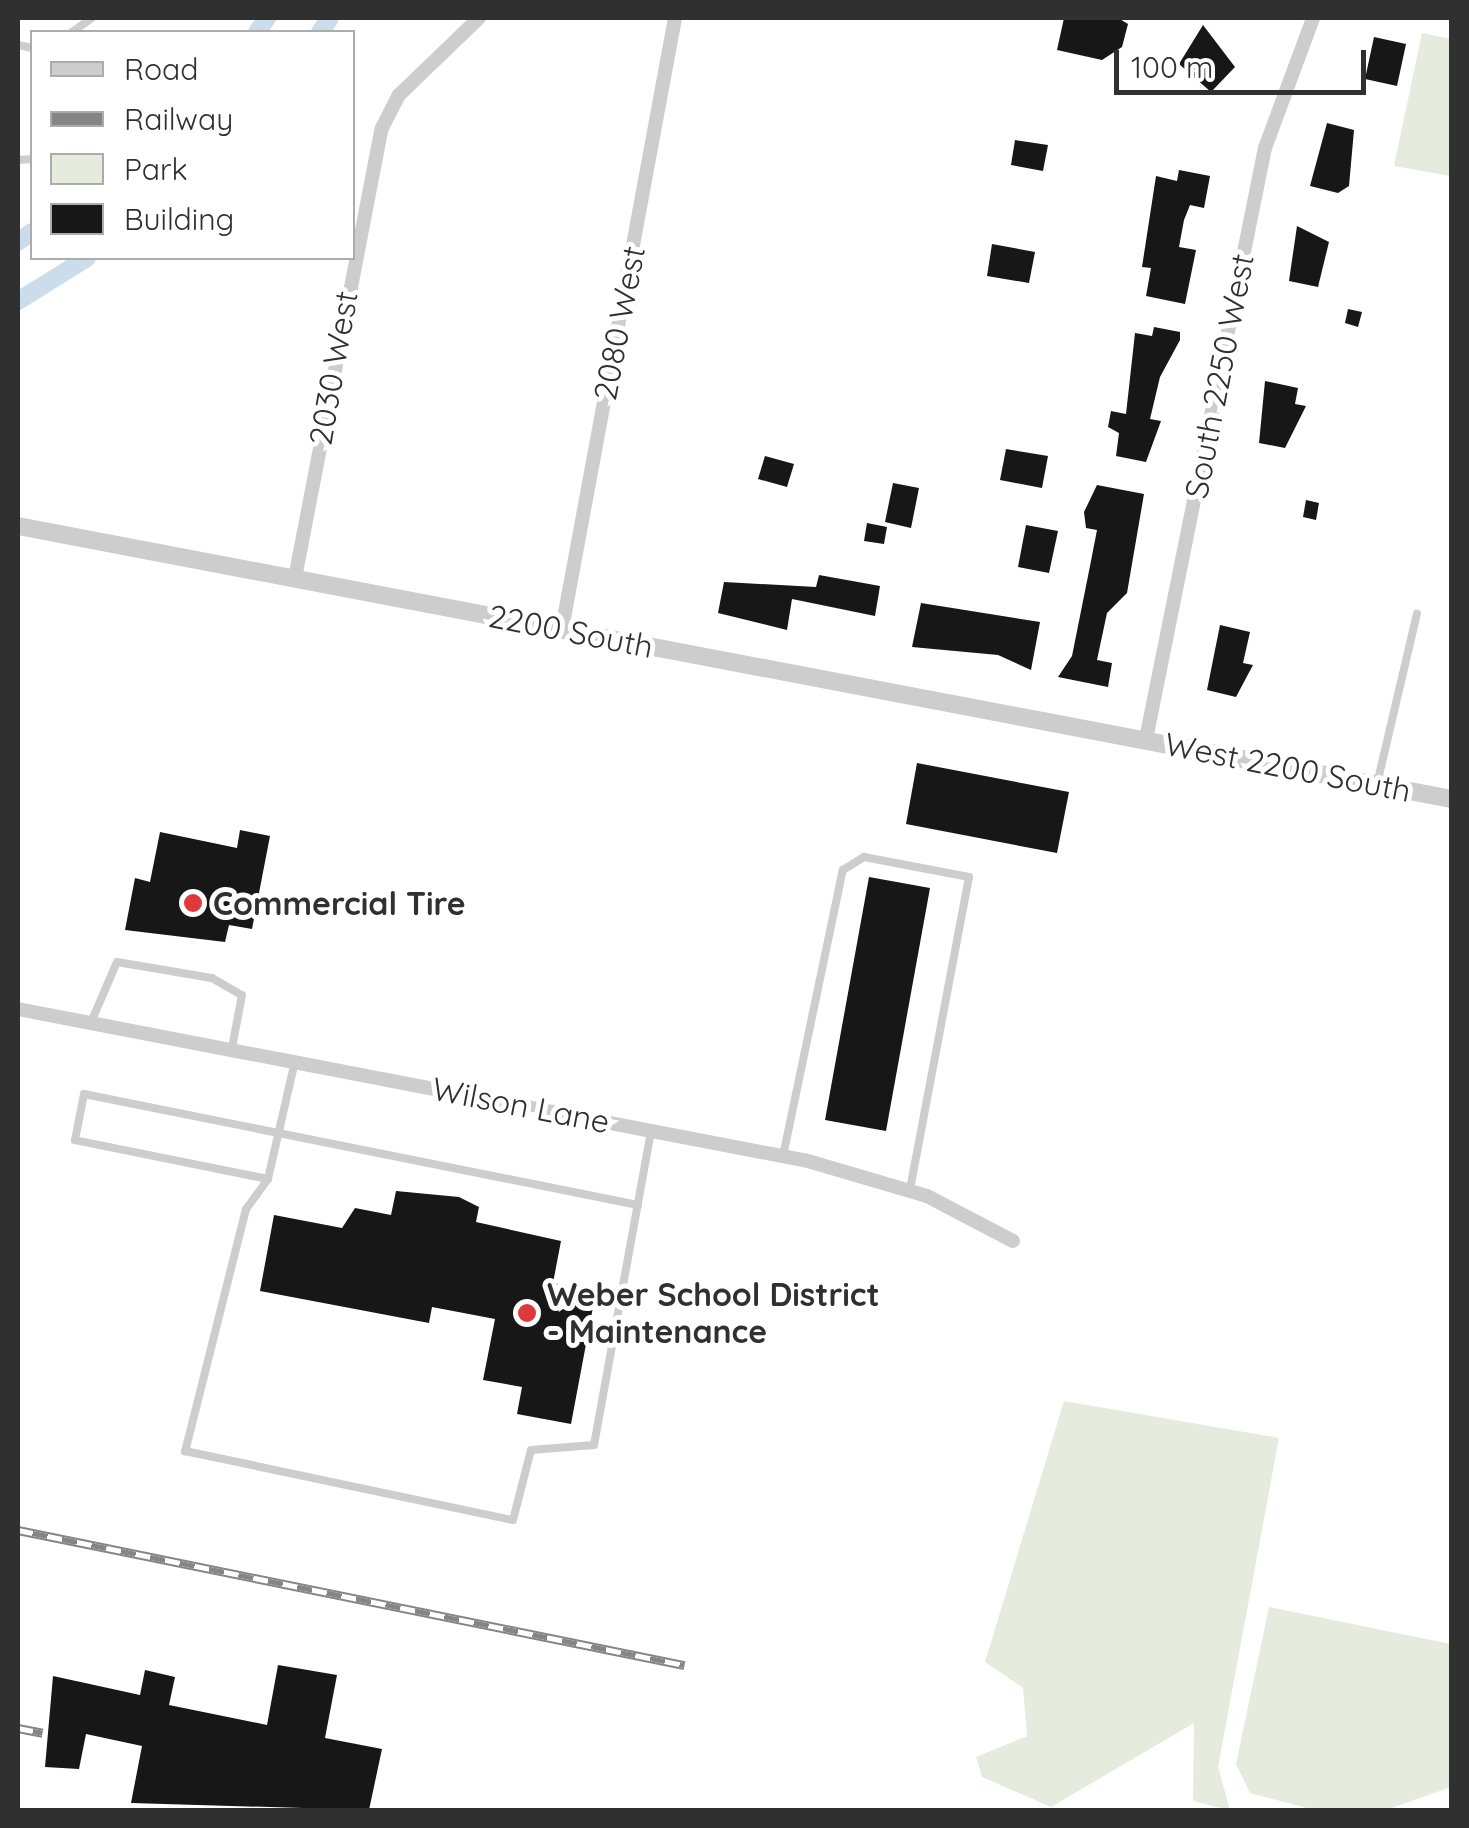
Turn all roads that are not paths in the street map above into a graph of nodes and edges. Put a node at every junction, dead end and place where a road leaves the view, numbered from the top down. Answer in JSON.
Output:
{"nodes":[{"id":1,"x":480,"y":18,"type":"edge"},
{"id":2,"x":676,"y":18,"type":"edge"},
{"id":3,"x":1312,"y":18,"type":"edge"},
{"id":4,"x":18,"y":526,"type":"edge"},
{"id":5,"x":295,"y":578,"type":"junction"},
{"id":6,"x":1417,"y":614,"type":"dead end"},
{"id":7,"x":562,"y":629,"type":"junction"},
{"id":8,"x":1125,"y":735,"type":"joint"},
{"id":9,"x":1146,"y":739,"type":"junction"},
{"id":10,"x":1377,"y":784,"type":"junction"},
{"id":11,"x":1452,"y":799,"type":"edge"},
{"id":12,"x":18,"y":1010,"type":"edge"},
{"id":13,"x":92,"y":1020,"type":"junction"},
{"id":14,"x":232,"y":1048,"type":"junction"},
{"id":15,"x":295,"y":1060,"type":"junction"},
{"id":16,"x":651,"y":1131,"type":"junction"},
{"id":17,"x":279,"y":1132,"type":"junction"},
{"id":18,"x":783,"y":1156,"type":"junction"},
{"id":19,"x":268,"y":1179,"type":"junction"},
{"id":20,"x":910,"y":1190,"type":"junction"},
{"id":21,"x":638,"y":1205,"type":"junction"},
{"id":22,"x":1012,"y":1241,"type":"dead end"}],
"edges":[{"from":1,"to":5,"type":"street","name":"2030 West"},
{"from":2,"to":7,"type":"street","name":"2080 West"},
{"from":3,"to":9,"type":"street","name":"South 2250 West"},
{"from":4,"to":5,"type":"street","name":"2200 South"},
{"from":5,"to":7,"type":"street","name":"2200 South"},
{"from":6,"to":10,"type":"lane"},
{"from":7,"to":8,"type":"street","name":"2200 South"},
{"from":8,"to":9,"type":"street","name":"West 2200 South"},
{"from":9,"to":10,"type":"street","name":"West 2200 South"},
{"from":10,"to":11,"type":"street","name":"West 2200 South"},
{"from":12,"to":13,"type":"street","name":"Wilson Lane"},
{"from":13,"to":14,"type":"street","name":"Wilson Lane"},
{"from":13,"to":14,"type":"lane"},
{"from":14,"to":15,"type":"street","name":"Wilson Lane"},
{"from":15,"to":16,"type":"street","name":"Wilson Lane"},
{"from":15,"to":17,"type":"lane"},
{"from":16,"to":18,"type":"street","name":"Wilson Lane"},
{"from":16,"to":21,"type":"lane"},
{"from":17,"to":19,"type":"lane"},
{"from":17,"to":19,"type":"lane"},
{"from":17,"to":21,"type":"lane"},
{"from":18,"to":20,"type":"street","name":"Wilson Lane"},
{"from":18,"to":20,"type":"lane"},
{"from":19,"to":21,"type":"lane"},
{"from":20,"to":22,"type":"street","name":"Wilson Lane"}]}
